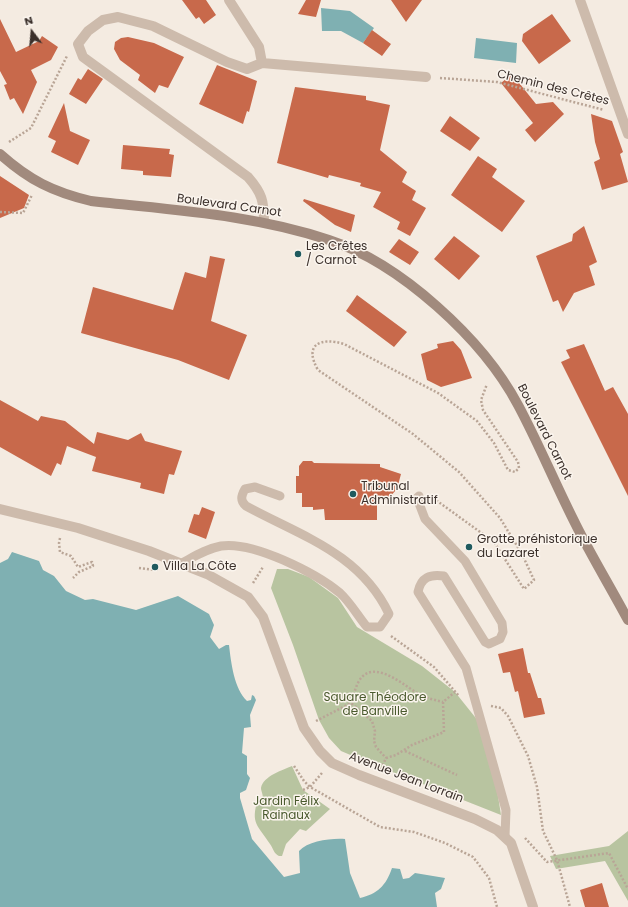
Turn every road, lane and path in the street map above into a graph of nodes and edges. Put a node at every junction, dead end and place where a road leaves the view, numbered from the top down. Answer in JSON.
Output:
{"nodes":[{"id":1,"x":229,"y":0,"type":"edge"},
{"id":2,"x":580,"y":0,"type":"edge"},
{"id":3,"x":78,"y":44,"type":"junction"},
{"id":4,"x":262,"y":63,"type":"junction"},
{"id":5,"x":426,"y":77,"type":"joint"},
{"id":6,"x":622,"y":115,"type":"junction"},
{"id":7,"x":628,"y":134,"type":"edge"},
{"id":8,"x":6,"y":144,"type":"dead end"},
{"id":9,"x":0,"y":154,"type":"edge"},
{"id":10,"x":38,"y":183,"type":"junction"},
{"id":11,"x":0,"y":212,"type":"edge"},
{"id":12,"x":264,"y":222,"type":"junction"},
{"id":13,"x":499,"y":374,"type":"junction"},
{"id":14,"x":280,"y":496,"type":"dead end"},
{"id":15,"x":419,"y":496,"type":"joint"},
{"id":16,"x":0,"y":509,"type":"edge"},
{"id":17,"x":68,"y":540,"type":"dead end"},
{"id":18,"x":270,"y":556,"type":"junction"},
{"id":19,"x":182,"y":563,"type":"junction"},
{"id":20,"x":73,"y":578,"type":"dead end"},
{"id":21,"x":247,"y":580,"type":"dead end"},
{"id":22,"x":628,"y":620,"type":"edge"},
{"id":23,"x":380,"y":627,"type":"junction"},
{"id":24,"x":456,"y":692,"type":"junction"},
{"id":25,"x":351,"y":702,"type":"junction"},
{"id":26,"x":443,"y":702,"type":"junction"},
{"id":27,"x":478,"y":705,"type":"junction"},
{"id":28,"x":304,"y":728,"type":"junction"},
{"id":29,"x":405,"y":751,"type":"junction"},
{"id":30,"x":386,"y":758,"type":"junction"},
{"id":31,"x":294,"y":766,"type":"dead end"},
{"id":32,"x":326,"y":769,"type":"dead end"},
{"id":33,"x":457,"y":775,"type":"dead end"},
{"id":34,"x":376,"y":782,"type":"junction"},
{"id":35,"x":310,"y":787,"type":"junction"},
{"id":36,"x":303,"y":790,"type":"dead end"},
{"id":37,"x":508,"y":840,"type":"junction"},
{"id":38,"x":557,"y":860,"type":"junction"},
{"id":39,"x":628,"y":889,"type":"edge"},
{"id":40,"x":497,"y":907,"type":"edge"},
{"id":41,"x":533,"y":907,"type":"edge"},
{"id":42,"x":570,"y":907,"type":"edge"}],
"edges":[{"from":1,"to":4,"type":"street"},
{"from":2,"to":6,"type":"street"},
{"from":3,"to":4,"type":"street"},
{"from":3,"to":8,"type":"path"},
{"from":3,"to":12,"type":"street"},
{"from":4,"to":5,"type":"street"},
{"from":5,"to":6,"type":"path","name":"Chemin des Crêtes"},
{"from":6,"to":7,"type":"street"},
{"from":9,"to":10,"type":"main road","name":"Boulevard Carnot"},
{"from":10,"to":11,"type":"path"},
{"from":10,"to":12,"type":"main road","name":"Boulevard Carnot"},
{"from":12,"to":13,"type":"main road","name":"Boulevard Carnot"},
{"from":13,"to":15,"type":"path"},
{"from":13,"to":22,"type":"main road","name":"Boulevard Carnot"},
{"from":14,"to":23,"type":"lane"},
{"from":15,"to":27,"type":"lane"},
{"from":16,"to":19,"type":"street","name":"Avenue Jean Lorrain"},
{"from":17,"to":20,"type":"path"},
{"from":18,"to":19,"type":"lane"},
{"from":18,"to":21,"type":"path"},
{"from":18,"to":23,"type":"lane"},
{"from":19,"to":28,"type":"street","name":"Avenue Jean Lorrain"},
{"from":23,"to":24,"type":"path"},
{"from":24,"to":26,"type":"path"},
{"from":24,"to":27,"type":"path"},
{"from":25,"to":26,"type":"path"},
{"from":25,"to":28,"type":"path"},
{"from":25,"to":30,"type":"path"},
{"from":26,"to":29,"type":"path"},
{"from":27,"to":37,"type":"lane"},
{"from":27,"to":38,"type":"path"},
{"from":28,"to":34,"type":"street","name":"Avenue Jean Lorrain"},
{"from":29,"to":30,"type":"path"},
{"from":29,"to":33,"type":"path"},
{"from":30,"to":34,"type":"path"},
{"from":31,"to":35,"type":"path"},
{"from":32,"to":35,"type":"path"},
{"from":34,"to":37,"type":"street","name":"Avenue Jean Lorrain"},
{"from":35,"to":36,"type":"path"},
{"from":35,"to":40,"type":"path"},
{"from":37,"to":38,"type":"path"},
{"from":37,"to":41,"type":"street"},
{"from":38,"to":39,"type":"path"},
{"from":38,"to":42,"type":"path"}]}
